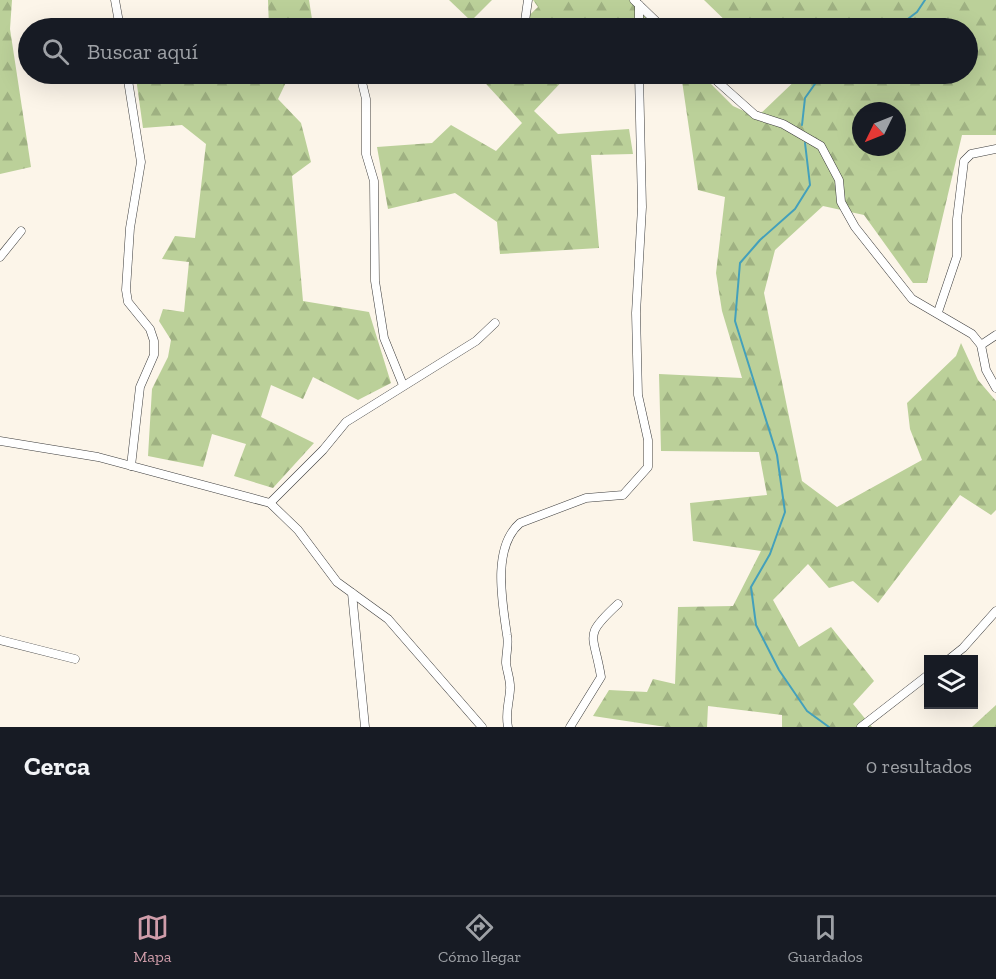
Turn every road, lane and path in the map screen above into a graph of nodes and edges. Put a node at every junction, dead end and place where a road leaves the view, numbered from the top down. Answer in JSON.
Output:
{"nodes":[{"id":1,"x":116,"y":0,"type":"edge"},
{"id":2,"x":528,"y":0,"type":"edge"},
{"id":3,"x":637,"y":3,"type":"edge"},
{"id":4,"x":119,"y":18,"type":"edge"},
{"id":5,"x":525,"y":18,"type":"edge"},
{"id":6,"x":638,"y":18,"type":"edge"},
{"id":7,"x":653,"y":18,"type":"edge"},
{"id":8,"x":129,"y":84,"type":"edge"},
{"id":9,"x":362,"y":84,"type":"edge"},
{"id":10,"x":639,"y":84,"type":"edge"},
{"id":11,"x":720,"y":84,"type":"edge"},
{"id":12,"x":996,"y":149,"type":"edge"},
{"id":13,"x":21,"y":231,"type":"dead end"},
{"id":14,"x":0,"y":257,"type":"edge"},
{"id":15,"x":938,"y":312,"type":"junction"},
{"id":16,"x":495,"y":323,"type":"dead end"},
{"id":17,"x":996,"y":335,"type":"edge"},
{"id":18,"x":981,"y":345,"type":"junction"},
{"id":19,"x":404,"y":385,"type":"junction"},
{"id":20,"x":996,"y":388,"type":"edge"},
{"id":21,"x":0,"y":441,"type":"edge"},
{"id":22,"x":131,"y":466,"type":"junction"},
{"id":23,"x":270,"y":503,"type":"junction"},
{"id":24,"x":352,"y":593,"type":"junction"},
{"id":25,"x":618,"y":604,"type":"dead end"},
{"id":26,"x":996,"y":611,"type":"edge"},
{"id":27,"x":0,"y":640,"type":"edge"},
{"id":28,"x":953,"y":655,"type":"edge"},
{"id":29,"x":75,"y":659,"type":"dead end"},
{"id":30,"x":924,"y":678,"type":"edge"},
{"id":31,"x":365,"y":727,"type":"edge"},
{"id":32,"x":482,"y":727,"type":"edge"},
{"id":33,"x":508,"y":727,"type":"edge"},
{"id":34,"x":570,"y":727,"type":"edge"},
{"id":35,"x":861,"y":727,"type":"edge"}],
"edges":[{"from":1,"to":4,"type":"street"},
{"from":2,"to":5,"type":"street"},
{"from":3,"to":6,"type":"street"},
{"from":3,"to":7,"type":"street"},
{"from":8,"to":22,"type":"street"},
{"from":9,"to":19,"type":"street"},
{"from":10,"to":33,"type":"street"},
{"from":11,"to":15,"type":"street"},
{"from":12,"to":15,"type":"street"},
{"from":13,"to":14,"type":"street"},
{"from":15,"to":18,"type":"street"},
{"from":16,"to":19,"type":"street"},
{"from":17,"to":18,"type":"street"},
{"from":18,"to":20,"type":"street"},
{"from":19,"to":23,"type":"street"},
{"from":21,"to":22,"type":"street"},
{"from":22,"to":23,"type":"street"},
{"from":23,"to":24,"type":"street"},
{"from":24,"to":31,"type":"street"},
{"from":24,"to":32,"type":"street"},
{"from":25,"to":34,"type":"street"},
{"from":26,"to":28,"type":"street"},
{"from":27,"to":29,"type":"street"},
{"from":30,"to":35,"type":"street"}]}
